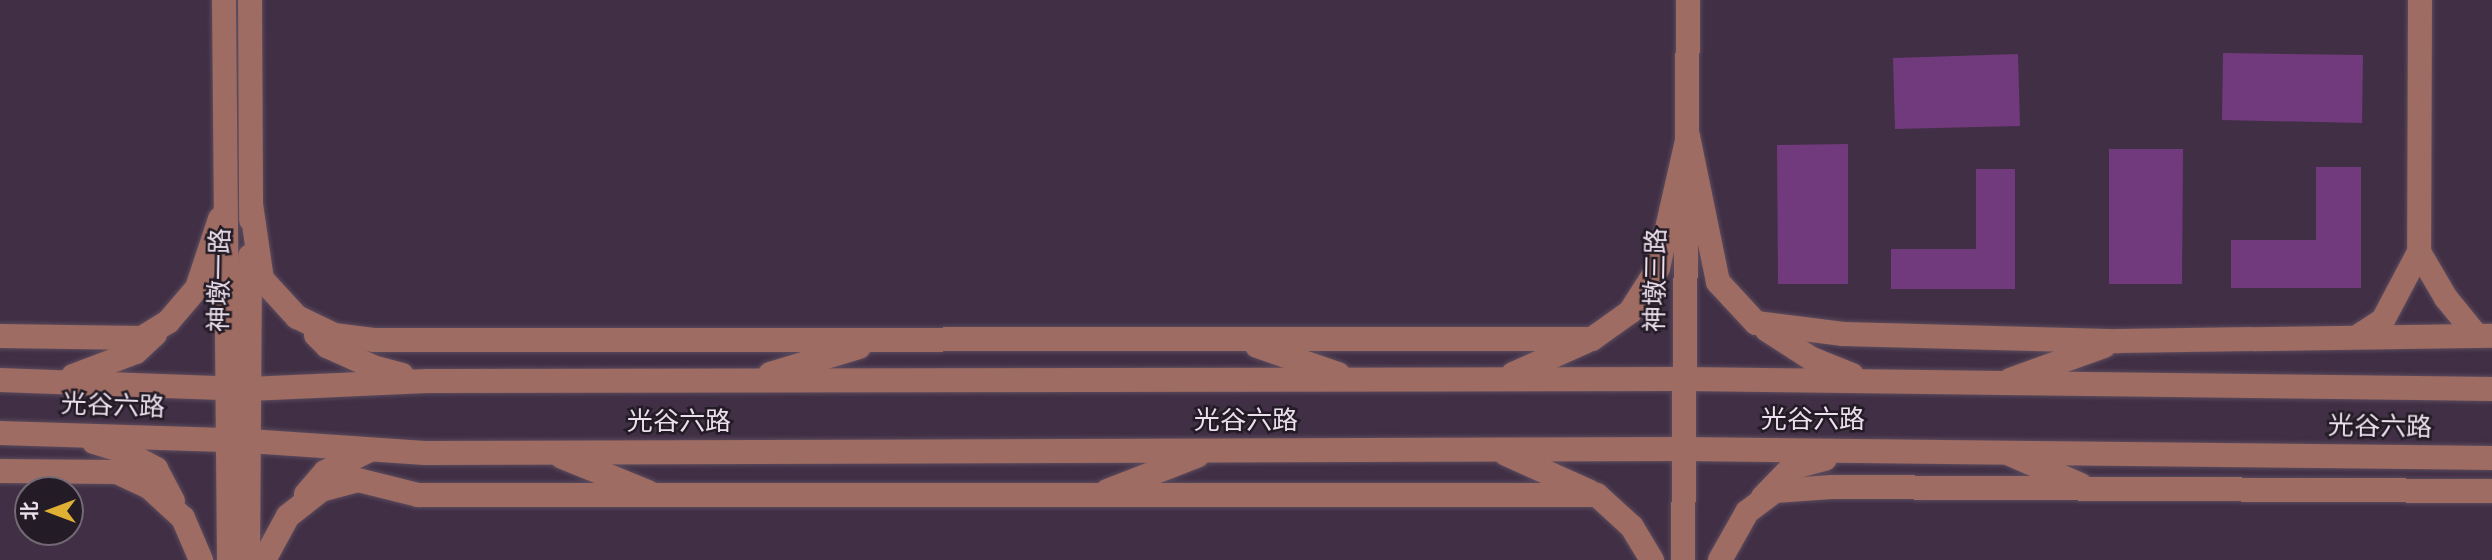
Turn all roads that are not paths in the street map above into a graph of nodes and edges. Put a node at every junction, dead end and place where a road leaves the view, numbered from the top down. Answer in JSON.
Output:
{"nodes":[{"id":1,"x":225,"y":0,"type":"edge"},
{"id":2,"x":250,"y":0,"type":"edge"},
{"id":3,"x":1688,"y":0,"type":"edge"},
{"id":4,"x":2420,"y":0,"type":"edge"},
{"id":5,"x":1688,"y":136,"type":"junction"},
{"id":6,"x":226,"y":202,"type":"junction"},
{"id":7,"x":251,"y":204,"type":"junction"},
{"id":8,"x":2419,"y":252,"type":"junction"},
{"id":9,"x":297,"y":317,"type":"junction"},
{"id":10,"x":168,"y":322,"type":"junction"},
{"id":11,"x":1756,"y":323,"type":"junction"},
{"id":12,"x":2360,"y":335,"type":"junction"},
{"id":13,"x":0,"y":336,"type":"edge"},
{"id":14,"x":2484,"y":336,"type":"edge"},
{"id":15,"x":883,"y":339,"type":"junction"},
{"id":16,"x":1238,"y":339,"type":"junction"},
{"id":17,"x":1592,"y":339,"type":"junction"},
{"id":18,"x":2118,"y":341,"type":"junction"},
{"id":19,"x":1685,"y":379,"type":"junction"},
{"id":20,"x":0,"y":380,"type":"edge"},
{"id":21,"x":1356,"y":380,"type":"junction"},
{"id":22,"x":1497,"y":380,"type":"junction"},
{"id":23,"x":1862,"y":380,"type":"junction"},
{"id":24,"x":56,"y":381,"type":"junction"},
{"id":25,"x":427,"y":381,"type":"junction"},
{"id":26,"x":746,"y":381,"type":"junction"},
{"id":27,"x":1992,"y":386,"type":"junction"},
{"id":28,"x":239,"y":389,"type":"junction"},
{"id":29,"x":2492,"y":389,"type":"edge"},
{"id":30,"x":0,"y":433,"type":"edge"},
{"id":31,"x":64,"y":433,"type":"junction"},
{"id":32,"x":239,"y":441,"type":"junction"},
{"id":33,"x":1683,"y":449,"type":"junction"},
{"id":34,"x":1213,"y":450,"type":"junction"},
{"id":35,"x":1495,"y":450,"type":"junction"},
{"id":36,"x":1857,"y":450,"type":"junction"},
{"id":37,"x":2002,"y":450,"type":"junction"},
{"id":38,"x":552,"y":452,"type":"junction"},
{"id":39,"x":425,"y":453,"type":"junction"},
{"id":40,"x":2492,"y":458,"type":"edge"},
{"id":41,"x":0,"y":471,"type":"edge"},
{"id":42,"x":2093,"y":490,"type":"junction"},
{"id":43,"x":2492,"y":491,"type":"edge"},
{"id":44,"x":1597,"y":495,"type":"junction"},
{"id":45,"x":1093,"y":496,"type":"junction"},
{"id":46,"x":660,"y":497,"type":"junction"},
{"id":47,"x":1747,"y":512,"type":"junction"},
{"id":48,"x":288,"y":516,"type":"junction"},
{"id":49,"x":183,"y":519,"type":"junction"},
{"id":50,"x":201,"y":560,"type":"edge"},
{"id":51,"x":229,"y":560,"type":"edge"},
{"id":52,"x":248,"y":560,"type":"edge"},
{"id":53,"x":264,"y":560,"type":"edge"},
{"id":54,"x":1652,"y":560,"type":"edge"},
{"id":55,"x":1683,"y":560,"type":"edge"},
{"id":56,"x":1720,"y":560,"type":"edge"}],
"edges":[{"from":1,"to":6,"type":"main road","name":"神墩一路"},
{"from":2,"to":7,"type":"main road","name":"神墩一路"},
{"from":3,"to":5,"type":"main road","name":"神墩三路"},
{"from":4,"to":8,"type":"main road"},
{"from":5,"to":11,"type":"main road"},
{"from":5,"to":17,"type":"main road"},
{"from":5,"to":19,"type":"main road","name":"神墩三路"},
{"from":6,"to":10,"type":"main road"},
{"from":6,"to":28,"type":"main road","name":"神墩一路"},
{"from":7,"to":9,"type":"main road"},
{"from":7,"to":28,"type":"main road","name":"神墩一路"},
{"from":8,"to":12,"type":"main road"},
{"from":8,"to":14,"type":"main road"},
{"from":9,"to":15,"type":"main road"},
{"from":9,"to":25,"type":"main road"},
{"from":10,"to":13,"type":"main road"},
{"from":10,"to":24,"type":"main road"},
{"from":11,"to":18,"type":"main road"},
{"from":11,"to":23,"type":"main road"},
{"from":12,"to":14,"type":"main road"},
{"from":12,"to":18,"type":"main road"},
{"from":15,"to":16,"type":"main road"},
{"from":15,"to":26,"type":"main road"},
{"from":16,"to":17,"type":"main road"},
{"from":16,"to":21,"type":"main road"},
{"from":17,"to":22,"type":"main road"},
{"from":18,"to":27,"type":"main road"},
{"from":19,"to":22,"type":"main road","name":"光谷六路"},
{"from":19,"to":23,"type":"main road","name":"光谷六路"},
{"from":19,"to":33,"type":"main road","name":"神墩三路"},
{"from":20,"to":24,"type":"main road","name":"光谷六路"},
{"from":21,"to":22,"type":"main road","name":"光谷六路"},
{"from":21,"to":26,"type":"main road","name":"光谷六路"},
{"from":23,"to":27,"type":"main road","name":"光谷六路"},
{"from":24,"to":28,"type":"main road","name":"光谷六路"},
{"from":25,"to":26,"type":"main road","name":"光谷六路"},
{"from":25,"to":28,"type":"main road","name":"光谷六路"},
{"from":27,"to":29,"type":"main road","name":"光谷六路"},
{"from":28,"to":32,"type":"main road","name":"神墩一路"},
{"from":30,"to":31,"type":"main road","name":"光谷六路"},
{"from":31,"to":32,"type":"main road","name":"光谷六路"},
{"from":31,"to":49,"type":"main road"},
{"from":32,"to":39,"type":"main road","name":"光谷六路"},
{"from":32,"to":51,"type":"main road","name":"神墩一路"},
{"from":32,"to":52,"type":"main road","name":"神墩一路"},
{"from":33,"to":35,"type":"main road","name":"光谷六路"},
{"from":33,"to":36,"type":"main road","name":"光谷六路"},
{"from":33,"to":55,"type":"main road","name":"神墩三路"},
{"from":34,"to":35,"type":"main road","name":"光谷六路"},
{"from":34,"to":38,"type":"main road","name":"光谷六路"},
{"from":34,"to":45,"type":"main road"},
{"from":35,"to":44,"type":"main road"},
{"from":36,"to":37,"type":"main road","name":"光谷六路"},
{"from":36,"to":47,"type":"main road"},
{"from":37,"to":40,"type":"main road","name":"光谷六路"},
{"from":37,"to":42,"type":"main road"},
{"from":38,"to":39,"type":"main road","name":"光谷六路"},
{"from":38,"to":46,"type":"main road"},
{"from":39,"to":48,"type":"main road"},
{"from":41,"to":49,"type":"main road"},
{"from":42,"to":43,"type":"main road"},
{"from":42,"to":47,"type":"main road"},
{"from":44,"to":45,"type":"main road"},
{"from":44,"to":54,"type":"main road"},
{"from":45,"to":46,"type":"main road"},
{"from":46,"to":48,"type":"main road"},
{"from":47,"to":56,"type":"main road"},
{"from":48,"to":53,"type":"main road"},
{"from":49,"to":50,"type":"main road"}]}
